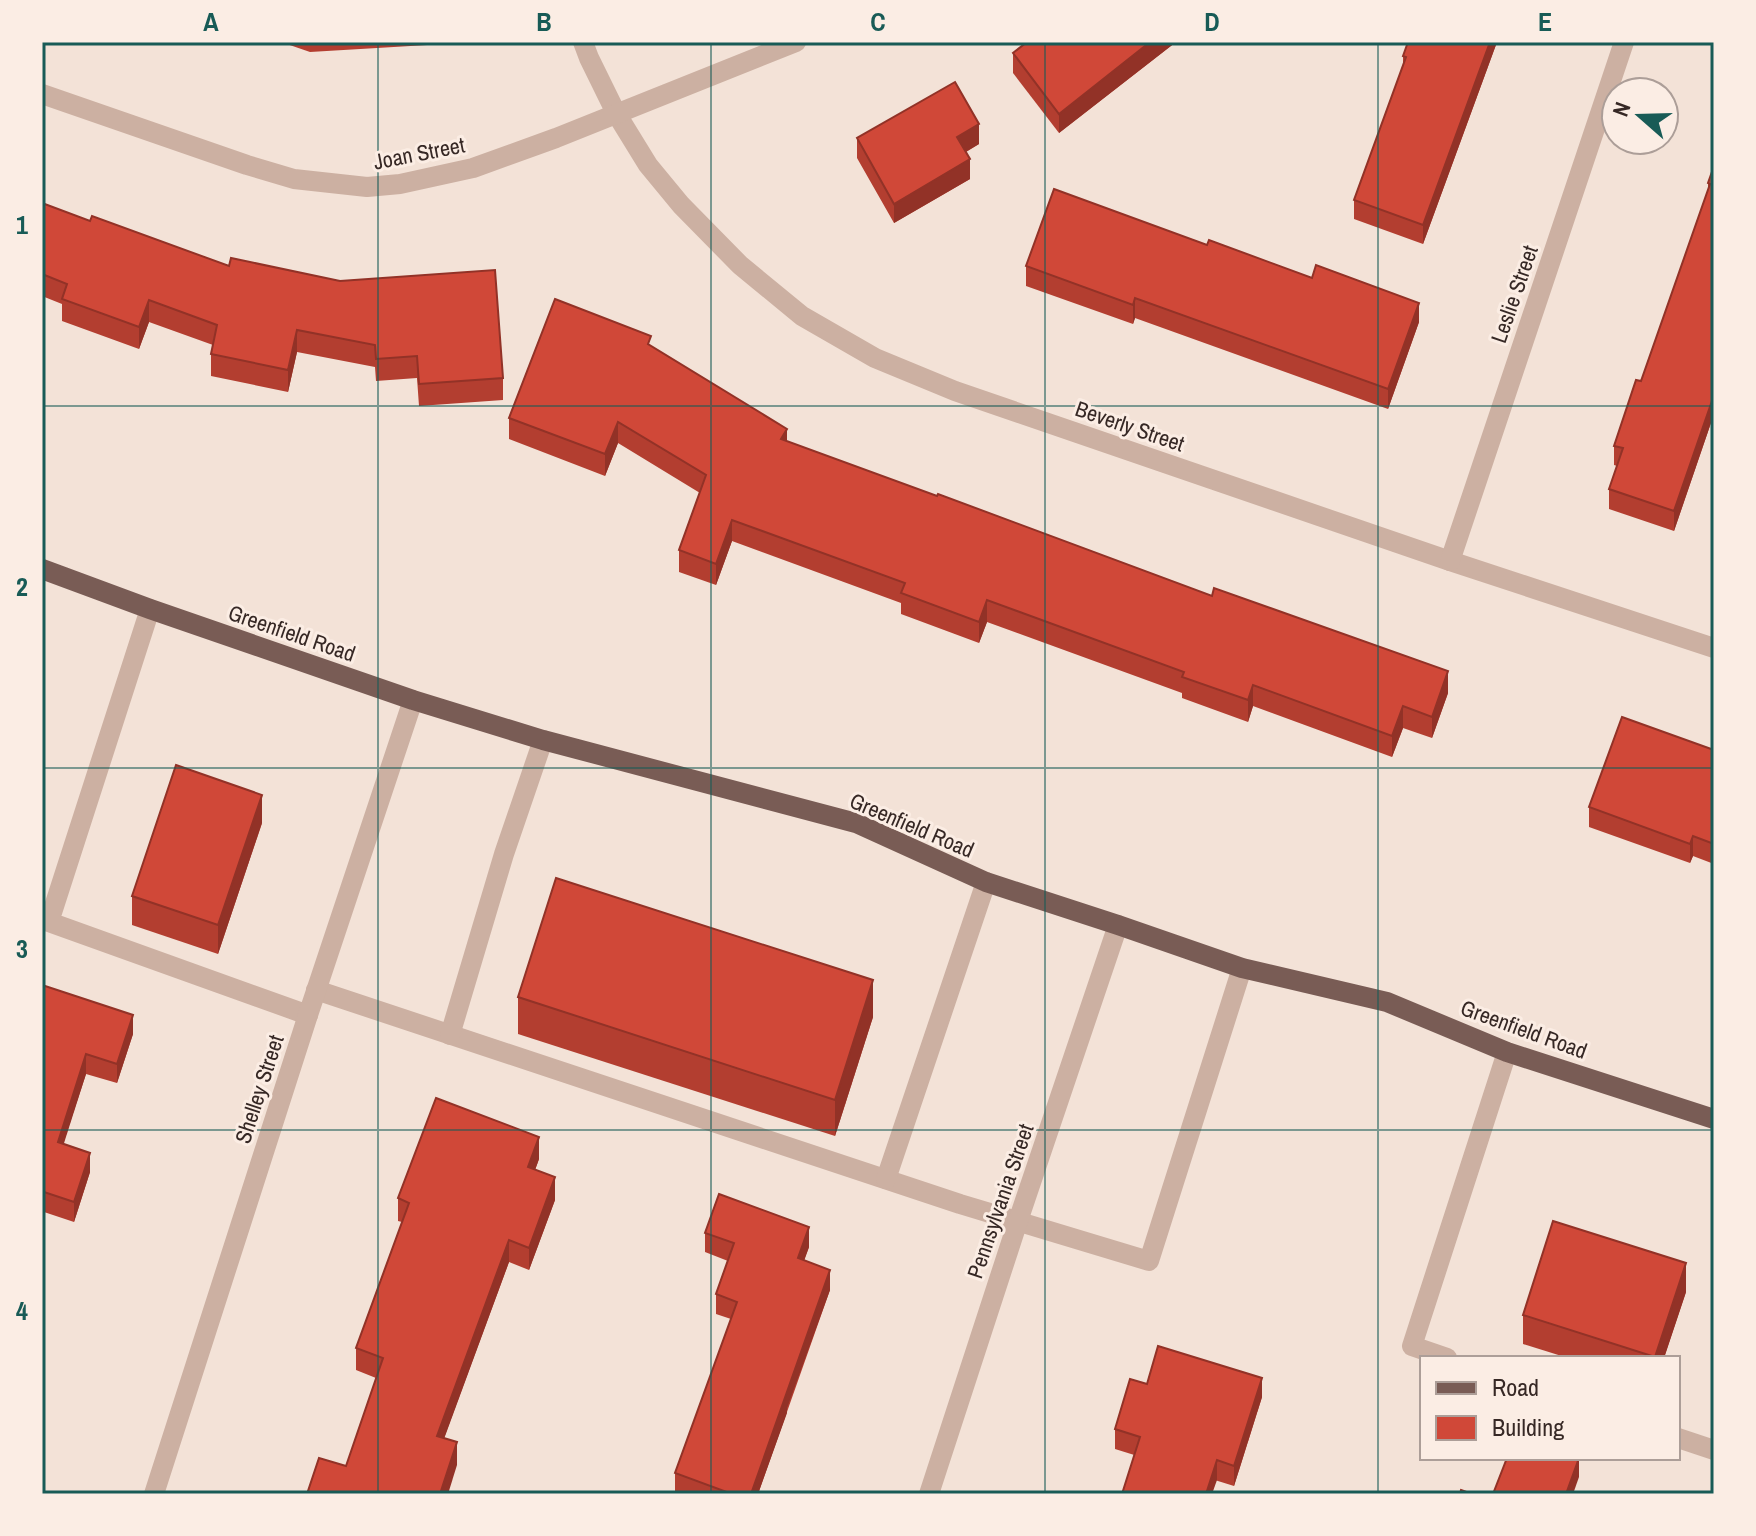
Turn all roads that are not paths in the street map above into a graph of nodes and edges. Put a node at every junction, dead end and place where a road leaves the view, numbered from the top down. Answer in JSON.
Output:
{"nodes":[{"id":1,"x":583,"y":42,"type":"edge"},
{"id":2,"x":796,"y":42,"type":"edge"},
{"id":3,"x":1624,"y":42,"type":"edge"},
{"id":4,"x":42,"y":94,"type":"edge"},
{"id":5,"x":616,"y":113,"type":"junction"},
{"id":6,"x":1450,"y":561,"type":"junction"},
{"id":7,"x":42,"y":569,"type":"edge"},
{"id":8,"x":150,"y":609,"type":"junction"},
{"id":9,"x":1714,"y":648,"type":"edge"},
{"id":10,"x":413,"y":700,"type":"junction"},
{"id":11,"x":543,"y":740,"type":"junction"},
{"id":12,"x":986,"y":882,"type":"junction"},
{"id":13,"x":1118,"y":925,"type":"junction"},
{"id":14,"x":1242,"y":968,"type":"junction"},
{"id":15,"x":316,"y":990,"type":"junction"},
{"id":16,"x":308,"y":1015,"type":"junction"},
{"id":17,"x":450,"y":1035,"type":"junction"},
{"id":18,"x":1507,"y":1052,"type":"junction"},
{"id":19,"x":1714,"y":1119,"type":"edge"},
{"id":20,"x":886,"y":1179,"type":"junction"},
{"id":21,"x":1018,"y":1221,"type":"junction"},
{"id":22,"x":1441,"y":1356,"type":"edge"},
{"id":23,"x":1680,"y":1439,"type":"edge"},
{"id":24,"x":1714,"y":1450,"type":"edge"},
{"id":25,"x":154,"y":1494,"type":"edge"},
{"id":26,"x":929,"y":1494,"type":"edge"}],
"edges":[{"from":1,"to":5,"type":"street","name":"Beverly Street"},
{"from":2,"to":5,"type":"street","name":"Joan Street"},
{"from":3,"to":6,"type":"street","name":"Leslie Street"},
{"from":4,"to":5,"type":"street","name":"Joan Street"},
{"from":5,"to":6,"type":"street","name":"Beverly Street"},
{"from":6,"to":9,"type":"street","name":"Beverly Street"},
{"from":7,"to":8,"type":"main road","name":"Greenfield Road"},
{"from":8,"to":10,"type":"main road","name":"Greenfield Road"},
{"from":8,"to":16,"type":"street"},
{"from":10,"to":11,"type":"main road","name":"Greenfield Road"},
{"from":10,"to":15,"type":"street","name":"Shelley Street"},
{"from":11,"to":12,"type":"main road","name":"Greenfield Road"},
{"from":11,"to":17,"type":"street"},
{"from":12,"to":13,"type":"main road","name":"Greenfield Road"},
{"from":12,"to":20,"type":"street"},
{"from":13,"to":14,"type":"main road","name":"Greenfield Road"},
{"from":13,"to":21,"type":"street","name":"Pennsylvania Street"},
{"from":14,"to":18,"type":"main road","name":"Greenfield Road"},
{"from":14,"to":21,"type":"street"},
{"from":15,"to":16,"type":"street","name":"Shelley Street"},
{"from":15,"to":17,"type":"street"},
{"from":16,"to":25,"type":"street","name":"Shelley Street"},
{"from":17,"to":20,"type":"street"},
{"from":18,"to":19,"type":"main road","name":"Greenfield Road"},
{"from":18,"to":22,"type":"street"},
{"from":20,"to":21,"type":"street"},
{"from":21,"to":26,"type":"street","name":"Pennsylvania Street"},
{"from":23,"to":24,"type":"street"}]}
